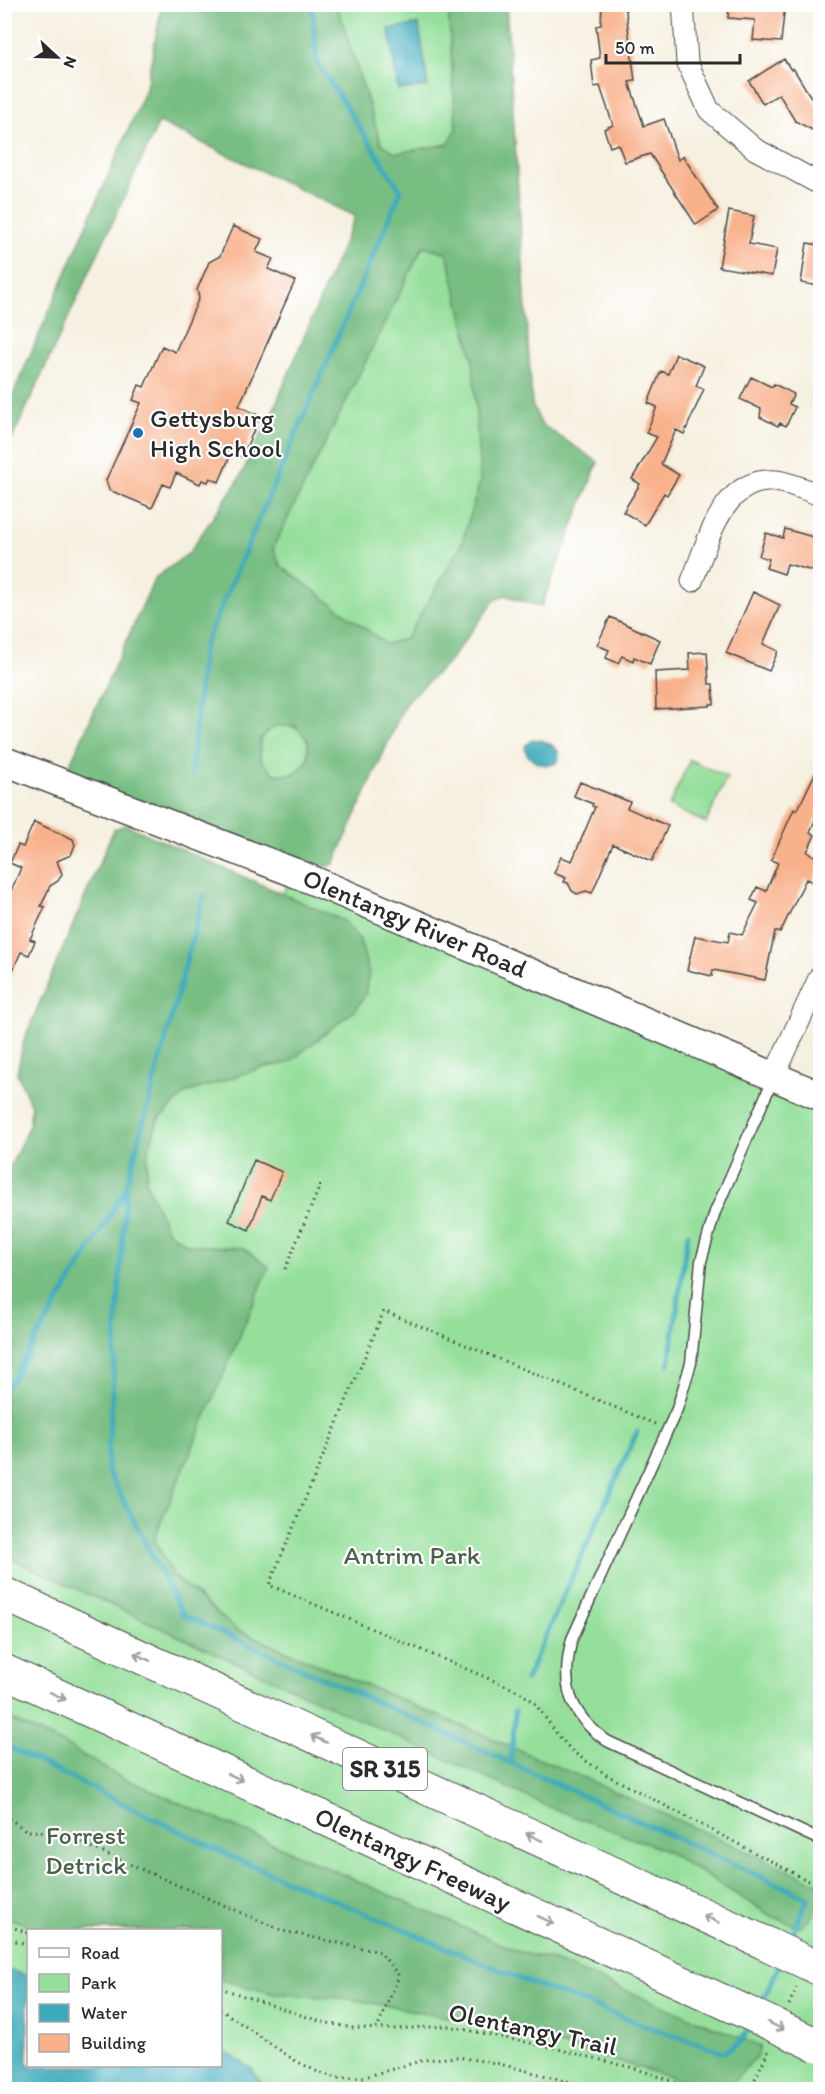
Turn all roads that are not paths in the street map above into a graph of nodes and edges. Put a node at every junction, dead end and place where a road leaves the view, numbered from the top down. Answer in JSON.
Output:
{"nodes":[{"id":1,"x":683,"y":4,"type":"edge"},
{"id":2,"x":820,"y":184,"type":"edge"},
{"id":3,"x":820,"y":495,"type":"edge"},
{"id":4,"x":692,"y":581,"type":"dead end"},
{"id":5,"x":4,"y":761,"type":"edge"},
{"id":6,"x":820,"y":976,"type":"edge"},
{"id":7,"x":774,"y":1076,"type":"junction"},
{"id":8,"x":820,"y":1096,"type":"edge"},
{"id":9,"x":4,"y":1594,"type":"edge"},
{"id":10,"x":4,"y":1671,"type":"edge"},
{"id":11,"x":820,"y":1840,"type":"edge"},
{"id":12,"x":820,"y":1969,"type":"edge"},
{"id":13,"x":819,"y":2046,"type":"edge"}],
"edges":[{"from":1,"to":2,"type":"street"},
{"from":3,"to":4,"type":"street"},
{"from":5,"to":7,"type":"main road","name":"Olentangy River Road"},
{"from":6,"to":7,"type":"street"},
{"from":7,"to":8,"type":"main road","name":"Olentangy River Road"},
{"from":7,"to":11,"type":"lane"},
{"from":12,"to":9,"type":"highway","number":"SR 315","one_way":true,"bridge":true},
{"from":10,"to":13,"type":"highway","name":"Olentangy Freeway","number":"SR 315","one_way":true,"bridge":true}]}
